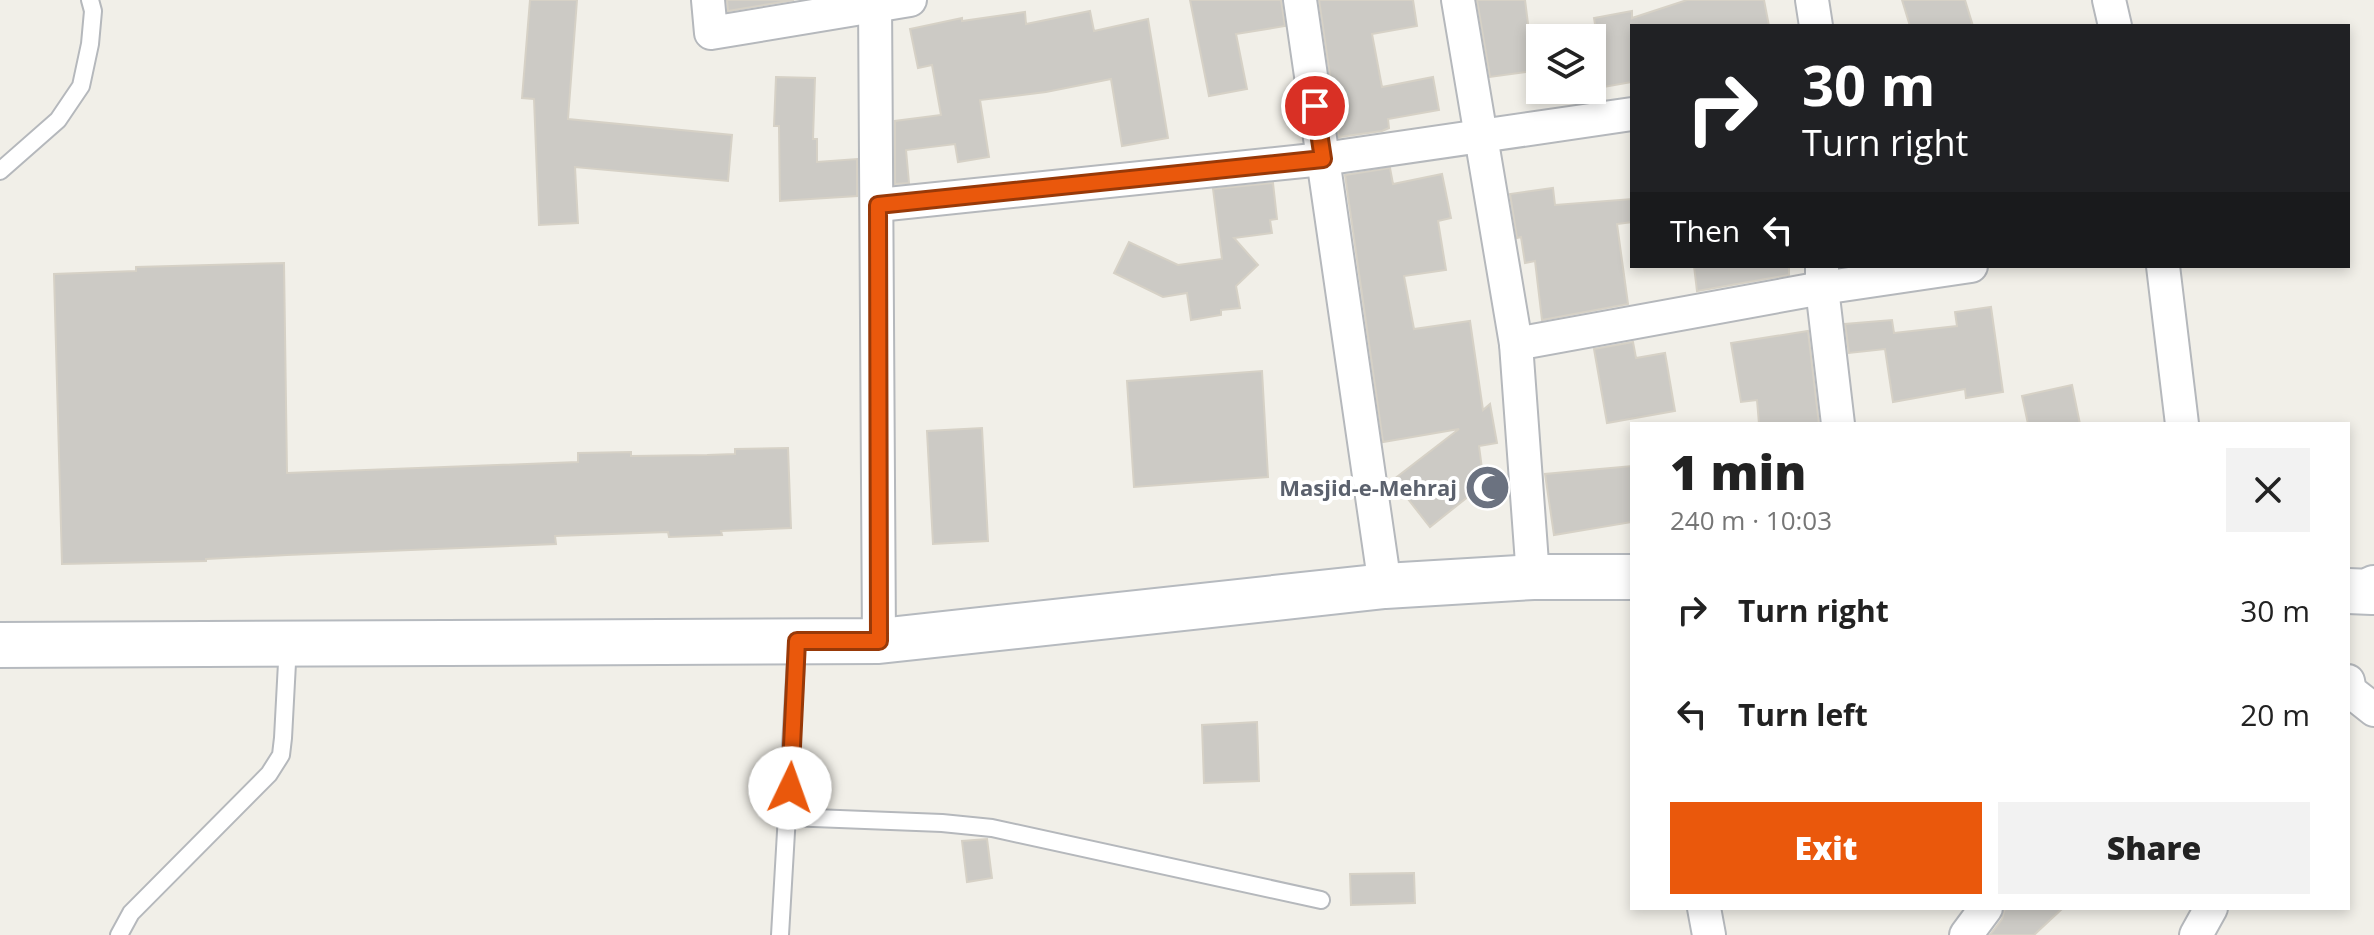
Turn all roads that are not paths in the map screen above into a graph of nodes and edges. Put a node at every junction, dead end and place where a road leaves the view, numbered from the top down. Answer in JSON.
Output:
{"nodes":[{"id":1,"x":90,"y":0,"type":"edge"},
{"id":2,"x":708,"y":0,"type":"edge"},
{"id":3,"x":910,"y":0,"type":"edge"},
{"id":4,"x":1300,"y":0,"type":"edge"},
{"id":5,"x":1458,"y":0,"type":"edge"},
{"id":6,"x":1812,"y":0,"type":"edge"},
{"id":7,"x":876,"y":3,"type":"edge"},
{"id":8,"x":1816,"y":24,"type":"edge"},
{"id":9,"x":1630,"y":114,"type":"edge"},
{"id":10,"x":1483,"y":136,"type":"junction"},
{"id":11,"x":1323,"y":159,"type":"junction"},
{"id":12,"x":0,"y":171,"type":"edge"},
{"id":13,"x":878,"y":205,"type":"junction"},
{"id":14,"x":1944,"y":268,"type":"edge"},
{"id":15,"x":2163,"y":268,"type":"edge"},
{"id":16,"x":1822,"y":277,"type":"edge"},
{"id":17,"x":1516,"y":344,"type":"junction"},
{"id":18,"x":1838,"y":422,"type":"edge"},
{"id":19,"x":2182,"y":422,"type":"edge"},
{"id":20,"x":1533,"y":577,"type":"junction"},
{"id":21,"x":1630,"y":577,"type":"edge"},
{"id":22,"x":1385,"y":586,"type":"junction"},
{"id":23,"x":2374,"y":588,"type":"edge"},
{"id":24,"x":2350,"y":591,"type":"edge"},
{"id":25,"x":797,"y":641,"type":"junction"},
{"id":26,"x":879,"y":641,"type":"junction"},
{"id":27,"x":288,"y":644,"type":"junction"},
{"id":28,"x":0,"y":645,"type":"edge"},
{"id":29,"x":788,"y":817,"type":"junction"},
{"id":30,"x":1321,"y":900,"type":"dead end"},
{"id":31,"x":1704,"y":910,"type":"edge"},
{"id":32,"x":1985,"y":910,"type":"edge"},
{"id":33,"x":2210,"y":910,"type":"edge"},
{"id":34,"x":119,"y":935,"type":"edge"},
{"id":35,"x":780,"y":935,"type":"edge"},
{"id":36,"x":1709,"y":935,"type":"edge"},
{"id":37,"x":1966,"y":935,"type":"edge"},
{"id":38,"x":2196,"y":935,"type":"edge"}],
"edges":[{"from":1,"to":12,"type":"lane"},
{"from":2,"to":7,"type":"street"},
{"from":3,"to":7,"type":"street"},
{"from":4,"to":11,"type":"street"},
{"from":5,"to":10,"type":"street"},
{"from":6,"to":8,"type":"street"},
{"from":7,"to":13,"type":"street"},
{"from":9,"to":10,"type":"street"},
{"from":10,"to":11,"type":"street"},
{"from":10,"to":17,"type":"street"},
{"from":11,"to":13,"type":"street"},
{"from":11,"to":22,"type":"street"},
{"from":13,"to":26,"type":"street"},
{"from":14,"to":16,"type":"street"},
{"from":15,"to":19,"type":"street"},
{"from":16,"to":17,"type":"street"},
{"from":16,"to":18,"type":"street"},
{"from":17,"to":20,"type":"street"},
{"from":20,"to":21,"type":"main road"},
{"from":20,"to":22,"type":"main road"},
{"from":22,"to":26,"type":"main road"},
{"from":23,"to":24,"type":"main road"},
{"from":25,"to":26,"type":"main road"},
{"from":25,"to":27,"type":"main road"},
{"from":25,"to":29,"type":"lane"},
{"from":27,"to":28,"type":"main road"},
{"from":27,"to":34,"type":"lane"},
{"from":29,"to":30,"type":"lane"},
{"from":29,"to":35,"type":"lane"},
{"from":31,"to":36,"type":"street"},
{"from":32,"to":37,"type":"street"},
{"from":33,"to":38,"type":"street"}]}
